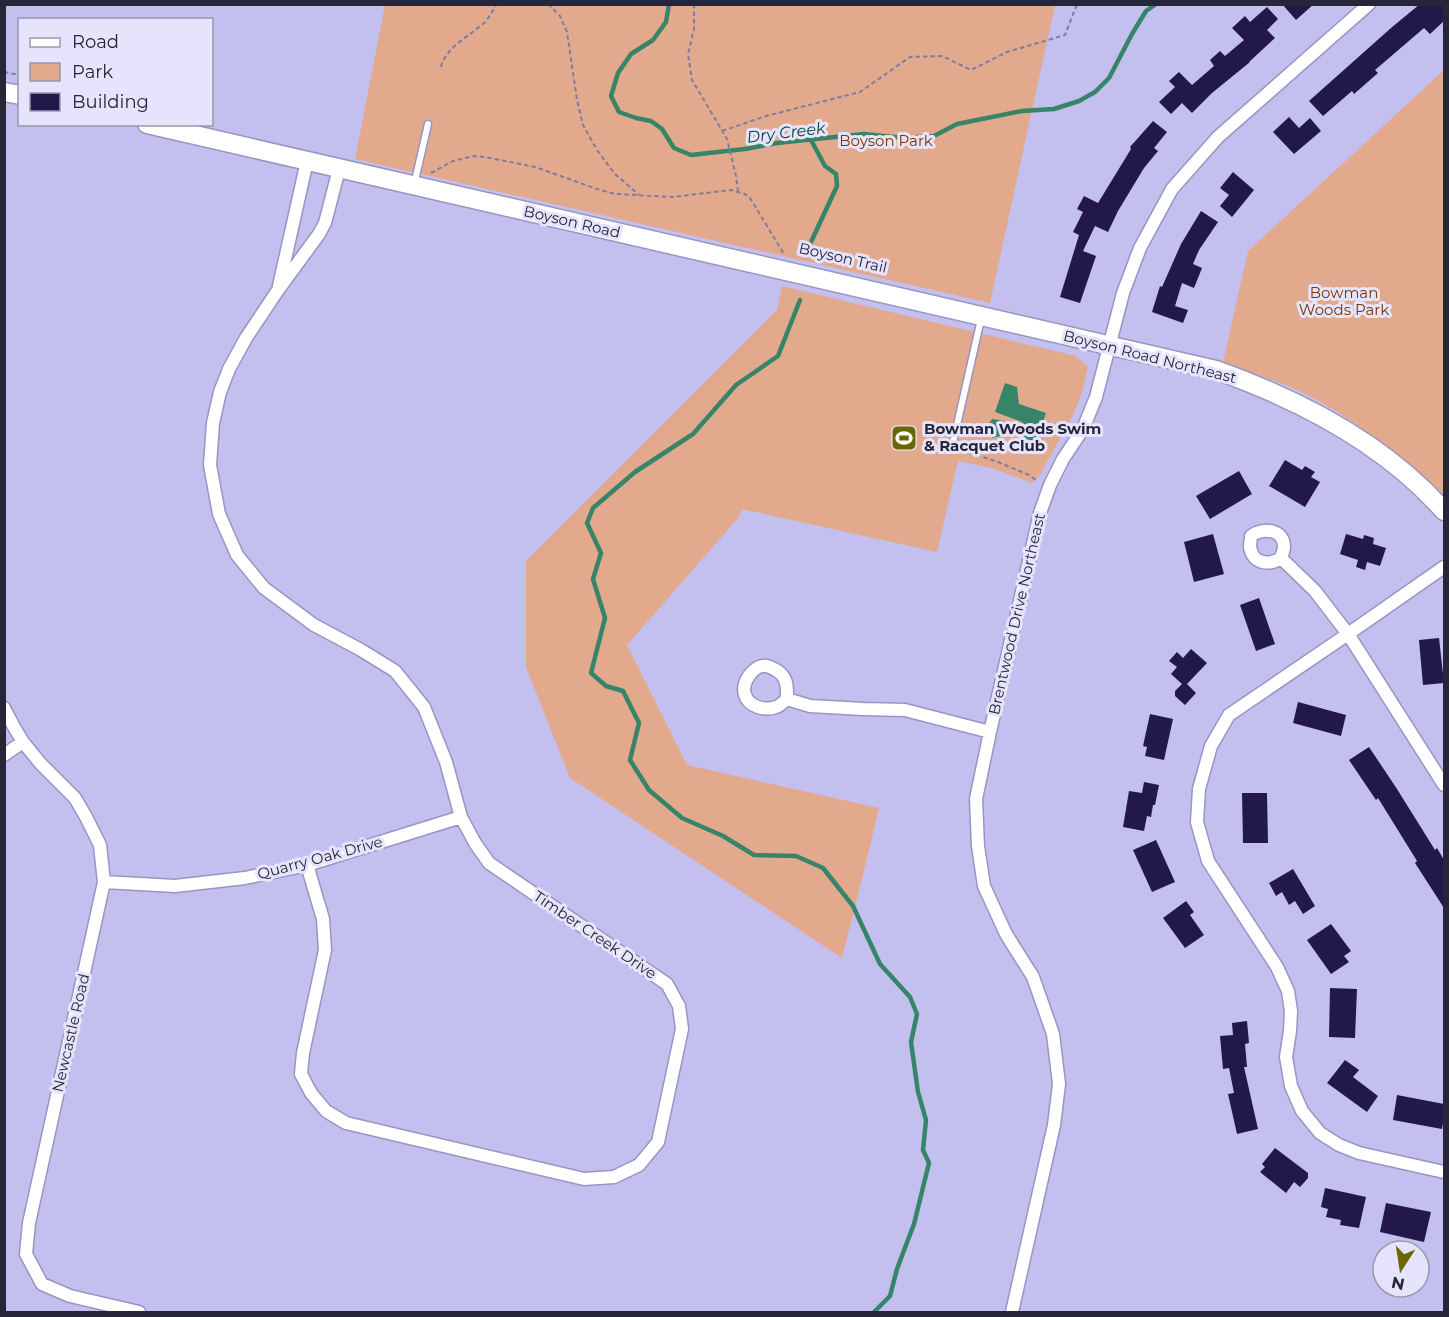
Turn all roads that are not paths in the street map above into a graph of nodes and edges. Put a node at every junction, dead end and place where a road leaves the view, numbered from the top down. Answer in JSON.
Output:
{"nodes":[{"id":1,"x":1369,"y":4,"type":"edge"},
{"id":2,"x":428,"y":124,"type":"dead end"},
{"id":3,"x":156,"y":126,"type":"edge"},
{"id":4,"x":307,"y":161,"type":"junction"},
{"id":5,"x":339,"y":169,"type":"junction"},
{"id":6,"x":414,"y":186,"type":"junction"},
{"id":7,"x":278,"y":290,"type":"junction"},
{"id":8,"x":989,"y":317,"type":"junction"},
{"id":9,"x":1109,"y":346,"type":"junction"},
{"id":10,"x":952,"y":447,"type":"road end"},
{"id":11,"x":1444,"y":511,"type":"edge"},
{"id":12,"x":1281,"y":558,"type":"dead end"},
{"id":13,"x":1444,"y":567,"type":"edge"},
{"id":14,"x":1348,"y":634,"type":"junction"},
{"id":15,"x":787,"y":699,"type":"dead end"},
{"id":16,"x":4,"y":708,"type":"edge"},
{"id":17,"x":990,"y":732,"type":"junction"},
{"id":18,"x":23,"y":742,"type":"junction"},
{"id":19,"x":4,"y":755,"type":"edge"},
{"id":20,"x":1444,"y":786,"type":"edge"},
{"id":21,"x":461,"y":817,"type":"junction"},
{"id":22,"x":307,"y":865,"type":"junction"},
{"id":23,"x":104,"y":882,"type":"junction"},
{"id":24,"x":1444,"y":1172,"type":"edge"},
{"id":25,"x":139,"y":1312,"type":"edge"},
{"id":26,"x":1012,"y":1312,"type":"edge"}],
"edges":[{"from":1,"to":9,"type":"street","name":"Brentwood Drive Northeast"},
{"from":2,"to":6,"type":"lane"},
{"from":3,"to":4,"type":"street","name":"Boyson Road"},
{"from":4,"to":5,"type":"street","name":"Boyson Road"},
{"from":4,"to":7,"type":"street","name":"Timber Creek Drive"},
{"from":5,"to":6,"type":"street","name":"Boyson Road"},
{"from":5,"to":7,"type":"street","name":"Timber Creek Drive"},
{"from":6,"to":8,"type":"street","name":"Boyson Road"},
{"from":7,"to":21,"type":"street","name":"Timber Creek Drive"},
{"from":8,"to":9,"type":"street","name":"Boyson Road Northeast"},
{"from":8,"to":10,"type":"lane"},
{"from":9,"to":11,"type":"street","name":"Boyson Road Northeast"},
{"from":9,"to":17,"type":"street","name":"Brentwood Drive Northeast"},
{"from":12,"to":14,"type":"street"},
{"from":13,"to":14,"type":"street"},
{"from":14,"to":20,"type":"street"},
{"from":14,"to":24,"type":"street"},
{"from":15,"to":17,"type":"street"},
{"from":16,"to":18,"type":"street","name":"Newcastle Road"},
{"from":17,"to":26,"type":"street","name":"Brentwood Drive Northeast"},
{"from":18,"to":19,"type":"street"},
{"from":18,"to":23,"type":"street","name":"Newcastle Road"},
{"from":21,"to":22,"type":"street","name":"Quarry Oak Drive"},
{"from":21,"to":22,"type":"street","name":"Timber Creek Drive"},
{"from":22,"to":23,"type":"street","name":"Quarry Oak Drive"},
{"from":23,"to":25,"type":"street","name":"Newcastle Road"}]}
